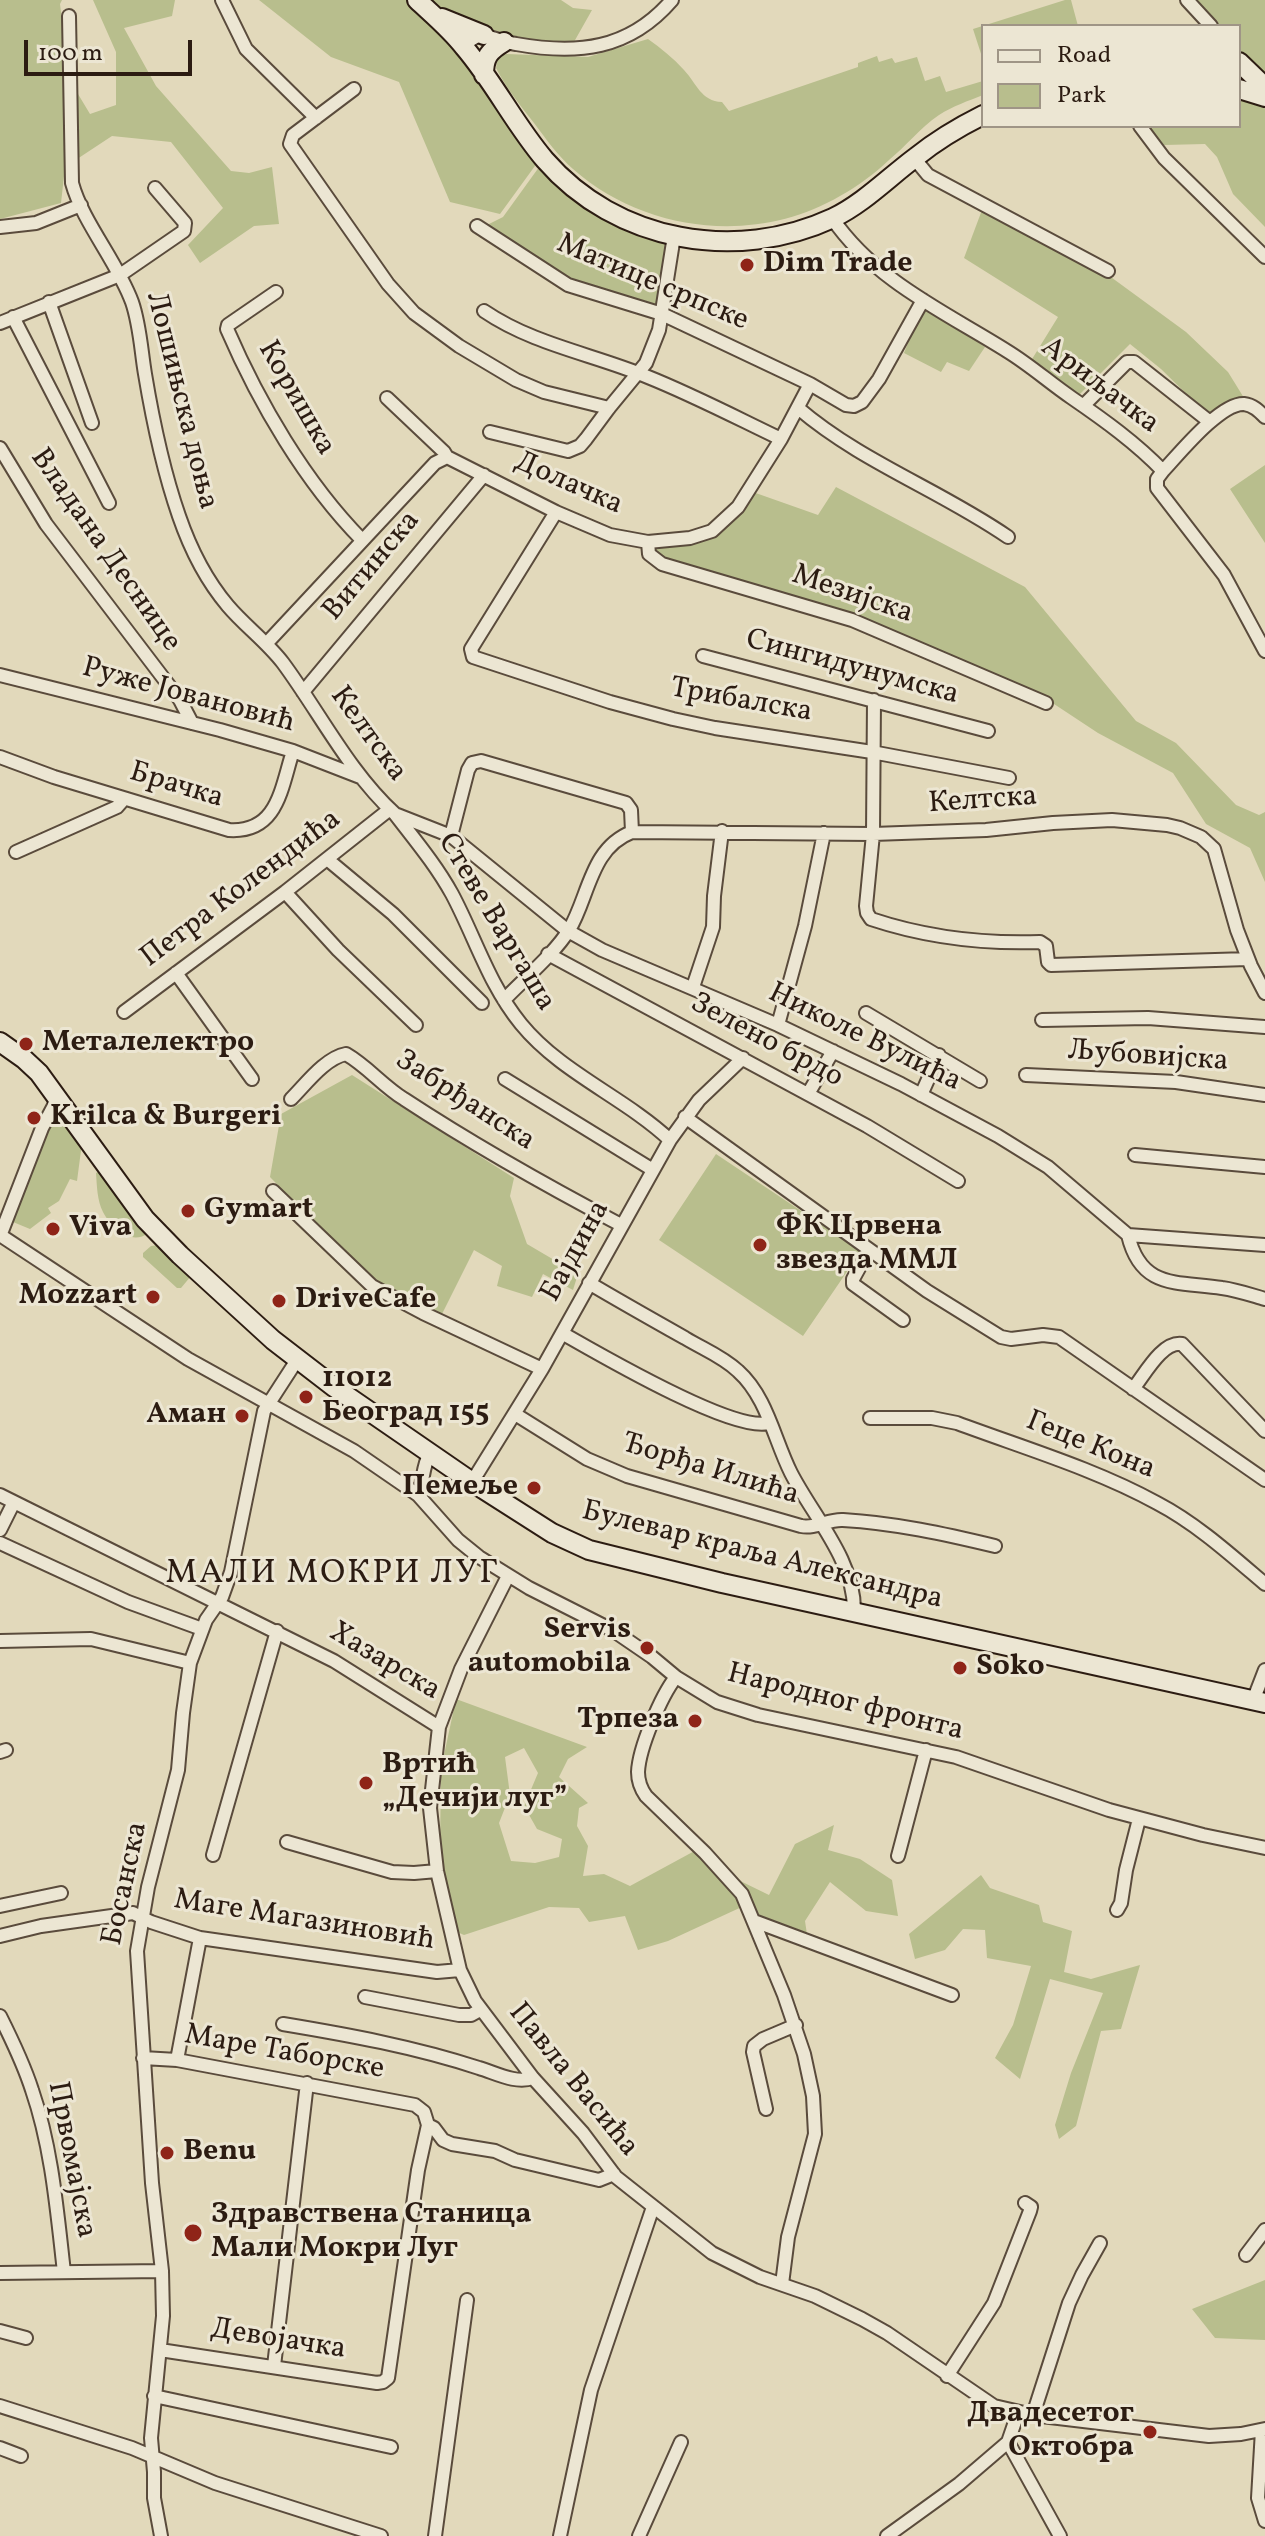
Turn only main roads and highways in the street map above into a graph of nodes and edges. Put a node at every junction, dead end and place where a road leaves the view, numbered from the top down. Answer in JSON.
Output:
{"nodes":[{"id":1,"x":417,"y":0,"type":"edge"},
{"id":2,"x":433,"y":15,"type":"junction"},
{"id":3,"x":484,"y":35,"type":"road end"},
{"id":4,"x":504,"y":42,"type":"road end"},
{"id":5,"x":1241,"y":64,"type":"edge"},
{"id":6,"x":484,"y":75,"type":"junction"},
{"id":7,"x":1265,"y":87,"type":"edge"},
{"id":8,"x":1241,"y":88,"type":"edge"},
{"id":9,"x":1265,"y":97,"type":"edge"},
{"id":10,"x":981,"y":116,"type":"edge"},
{"id":11,"x":0,"y":1042,"type":"edge"},
{"id":12,"x":1259,"y":1702,"type":"edge"}],
"edges":[{"from":1,"to":2,"type":"main road","name":"Матице српске"},
{"from":2,"to":3,"type":"main road"},
{"from":2,"to":6,"type":"main road","name":"Матице српске"},
{"from":4,"to":6,"type":"main road"},
{"from":5,"to":7,"type":"main road"},
{"from":6,"to":10,"type":"main road","name":"Матице српске"},
{"from":8,"to":9,"type":"main road"},
{"from":11,"to":12,"type":"main road","name":"Булевар краља Александра"}]}
